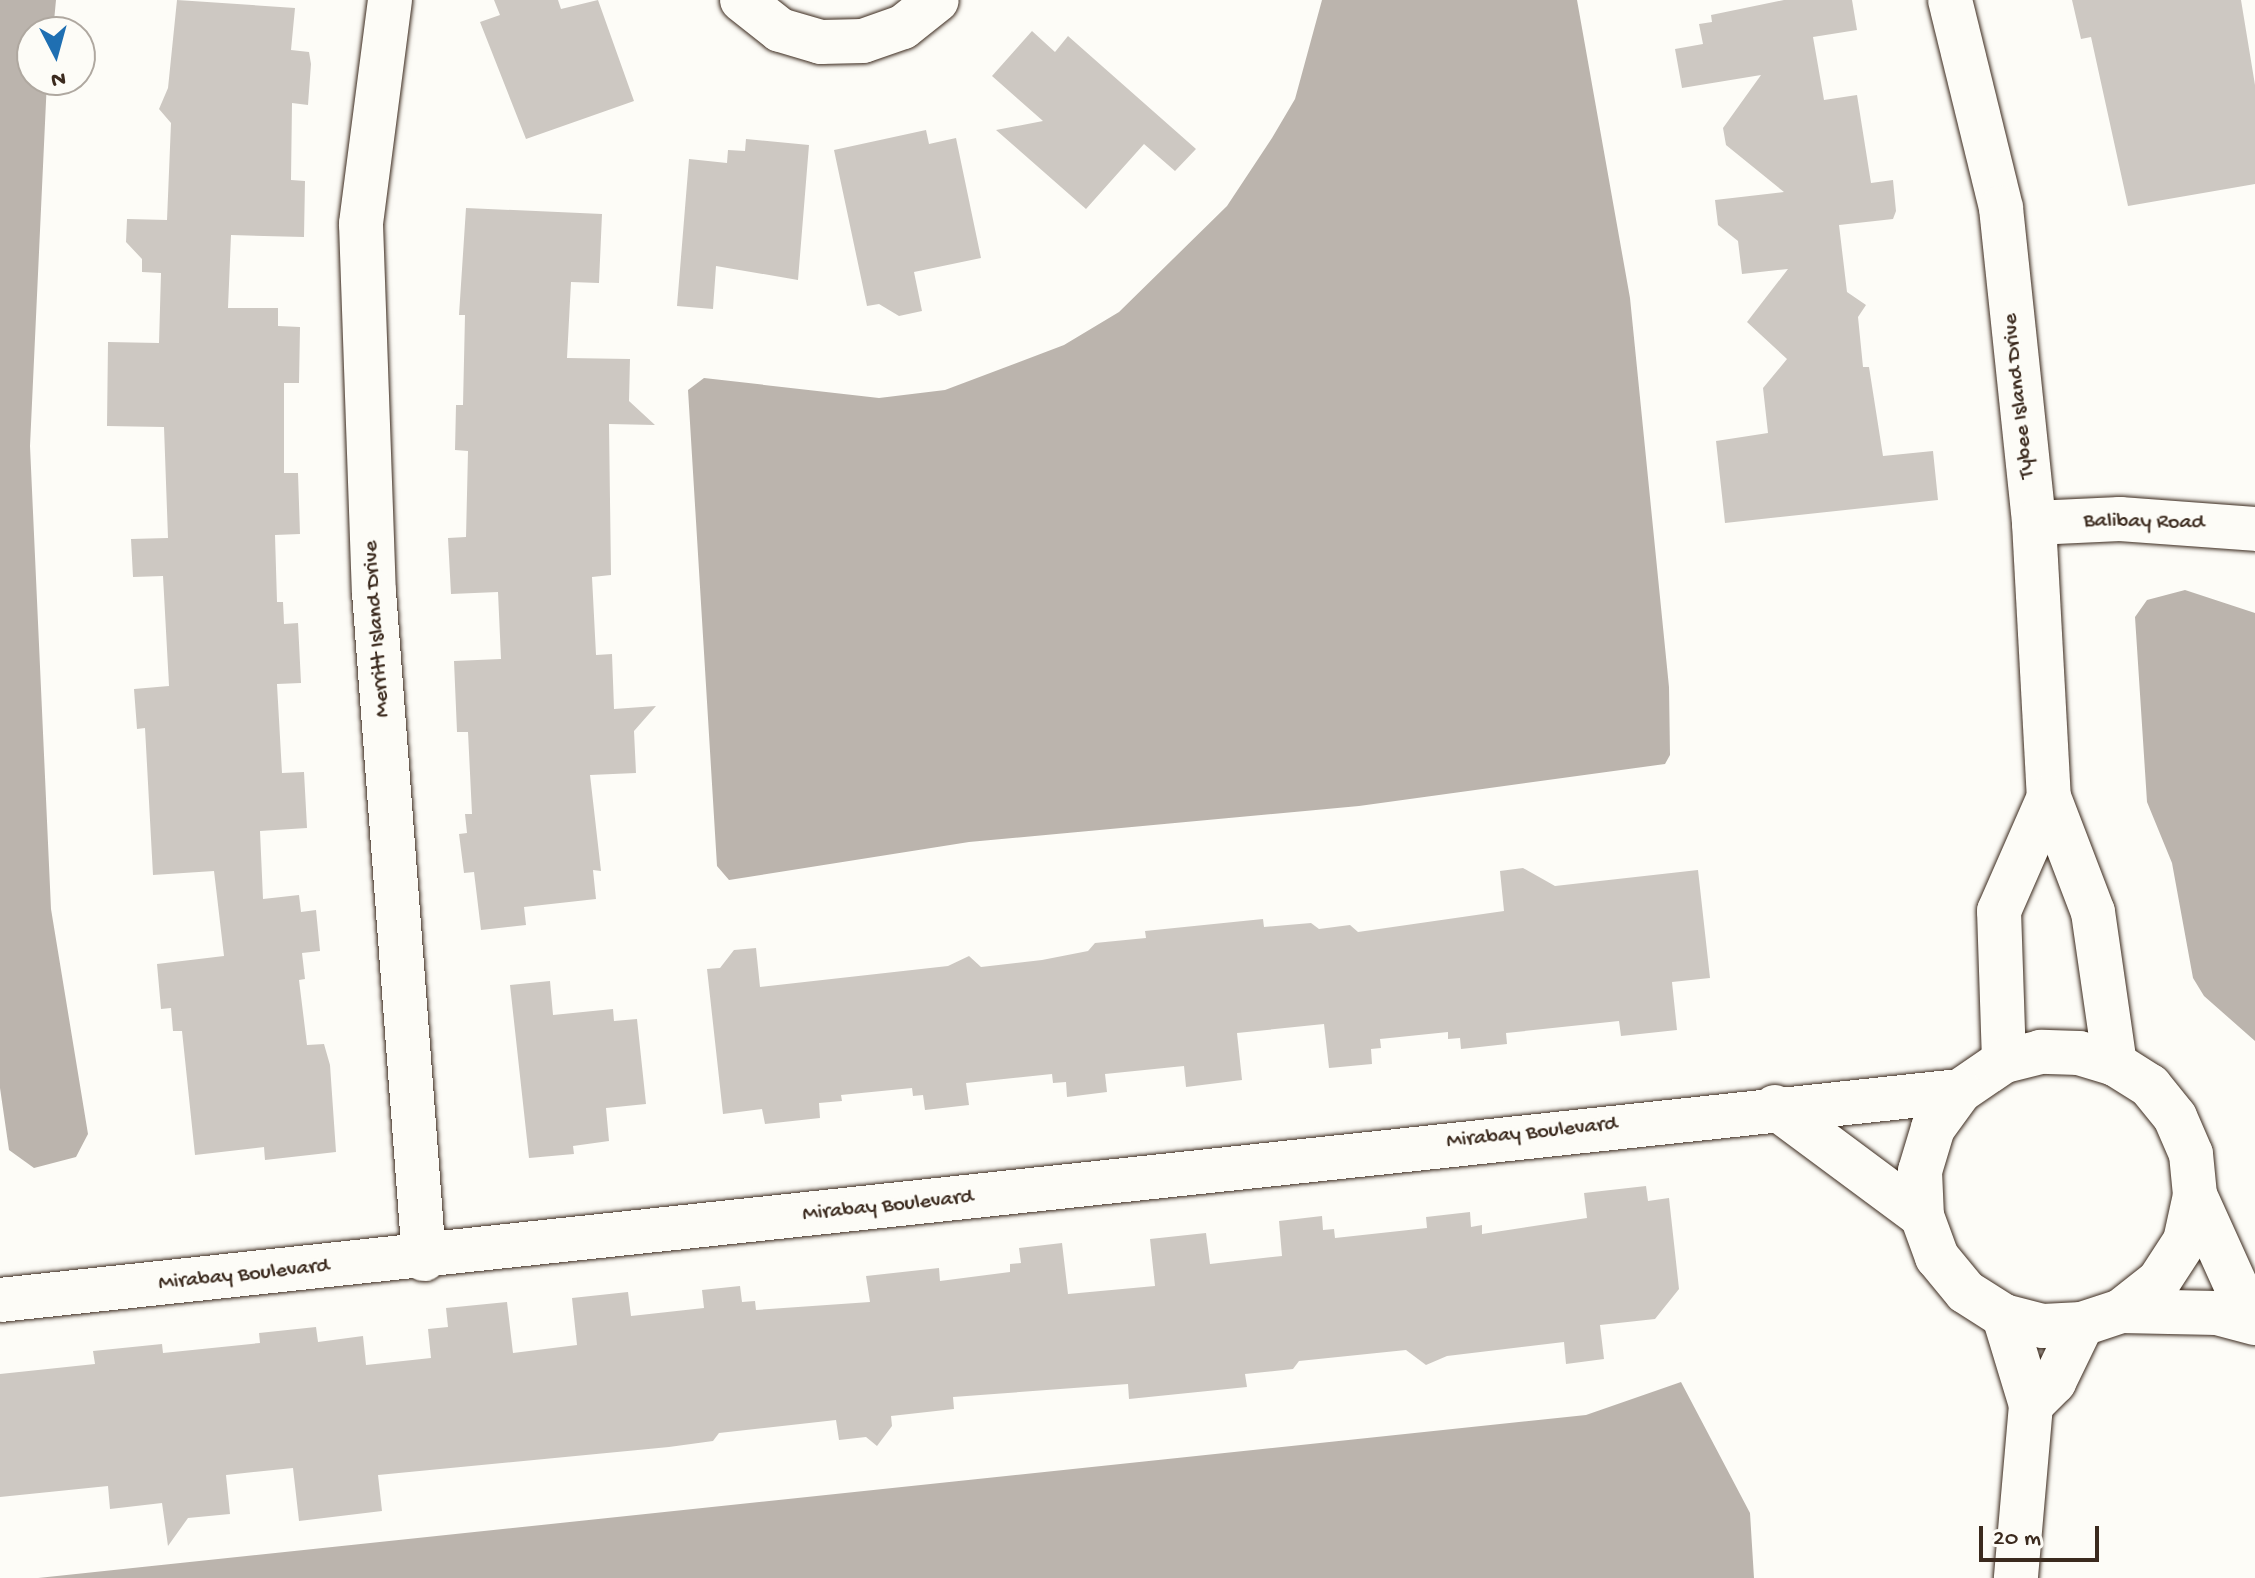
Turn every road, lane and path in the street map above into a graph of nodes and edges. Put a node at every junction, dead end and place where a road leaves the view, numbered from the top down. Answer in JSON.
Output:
{"nodes":[{"id":1,"x":390,"y":0,"type":"edge"},
{"id":2,"x":742,"y":0,"type":"edge"},
{"id":3,"x":937,"y":0,"type":"edge"},
{"id":4,"x":1950,"y":0,"type":"edge"},
{"id":5,"x":2034,"y":523,"type":"junction"},
{"id":6,"x":2255,"y":529,"type":"edge"},
{"id":7,"x":2049,"y":797,"type":"junction"},
{"id":8,"x":2086,"y":894,"type":"junction"},
{"id":9,"x":2003,"y":900,"type":"junction"},
{"id":10,"x":2004,"y":1061,"type":"junction"},
{"id":11,"x":2115,"y":1064,"type":"junction"},
{"id":12,"x":1960,"y":1091,"type":"junction"},
{"id":13,"x":1775,"y":1107,"type":"junction"},
{"id":14,"x":2195,"y":1195,"type":"junction"},
{"id":15,"x":1922,"y":1216,"type":"junction"},
{"id":16,"x":424,"y":1259,"type":"junction"},
{"id":17,"x":0,"y":1300,"type":"edge"},
{"id":18,"x":2004,"y":1316,"type":"junction"},
{"id":19,"x":2102,"y":1317,"type":"junction"},
{"id":20,"x":2254,"y":1322,"type":"edge"},
{"id":21,"x":2031,"y":1405,"type":"junction"},
{"id":22,"x":2016,"y":1578,"type":"edge"}],
"edges":[{"from":1,"to":16,"type":"street","name":"Merritt Island Drive"},
{"from":2,"to":3,"type":"street"},
{"from":4,"to":5,"type":"street","name":"Tybee Island Drive"},
{"from":5,"to":6,"type":"street","name":"Balibay Road"},
{"from":5,"to":7,"type":"street","name":"Tybee Island Drive"},
{"from":7,"to":8,"type":"street","name":"Tybee Island Drive"},
{"from":7,"to":9,"type":"street","name":"Tybee Island Drive"},
{"from":8,"to":9,"type":"street"},
{"from":8,"to":11,"type":"street","name":"Tybee Island Drive"},
{"from":9,"to":10,"type":"street","name":"Tybee Island Drive"},
{"from":10,"to":11,"type":"street","name":"Mirabay Boulevard"},
{"from":10,"to":12,"type":"street","name":"Mirabay Boulevard"},
{"from":11,"to":14,"type":"street","name":"Mirabay Boulevard"},
{"from":12,"to":13,"type":"street","name":"Mirabay Boulevard"},
{"from":12,"to":15,"type":"street","name":"Mirabay Boulevard"},
{"from":13,"to":15,"type":"street"},
{"from":13,"to":16,"type":"street","name":"Mirabay Boulevard"},
{"from":14,"to":19,"type":"street","name":"Mirabay Boulevard"},
{"from":14,"to":20,"type":"street","name":"Mirabay Boulevard"},
{"from":15,"to":18,"type":"street","name":"Mirabay Boulevard"},
{"from":16,"to":17,"type":"street","name":"Mirabay Boulevard"},
{"from":18,"to":19,"type":"street","name":"Mirabay Boulevard"},
{"from":18,"to":21,"type":"street"},
{"from":19,"to":20,"type":"street","name":"Mirabay Boulevard"},
{"from":19,"to":21,"type":"street"},
{"from":21,"to":22,"type":"street"}]}
